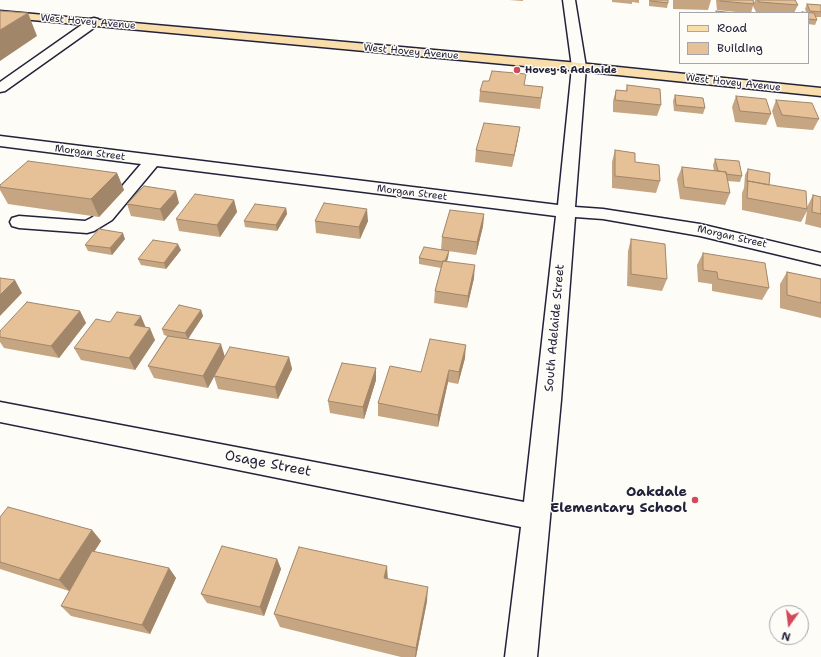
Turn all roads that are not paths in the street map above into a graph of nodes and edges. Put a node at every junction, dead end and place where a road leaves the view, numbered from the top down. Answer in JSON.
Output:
{"nodes":[{"id":1,"x":569,"y":0,"type":"edge"},
{"id":2,"x":0,"y":14,"type":"edge"},
{"id":3,"x":32,"y":16,"type":"junction"},
{"id":4,"x":94,"y":22,"type":"junction"},
{"id":5,"x":13,"y":28,"type":"edge"},
{"id":6,"x":579,"y":67,"type":"junction"},
{"id":7,"x":0,"y":88,"type":"edge"},
{"id":8,"x":821,"y":92,"type":"edge"},
{"id":9,"x":0,"y":141,"type":"edge"},
{"id":10,"x":153,"y":160,"type":"junction"},
{"id":11,"x":566,"y":211,"type":"junction"},
{"id":12,"x":19,"y":222,"type":"dead end"},
{"id":13,"x":821,"y":259,"type":"edge"},
{"id":14,"x":0,"y":412,"type":"edge"},
{"id":15,"x":537,"y":517,"type":"junction"},
{"id":16,"x":521,"y":657,"type":"edge"}],
"edges":[{"from":1,"to":6,"type":"street","name":"South Adelaide Street"},
{"from":2,"to":3,"type":"main road","name":"West Hovey Avenue"},
{"from":3,"to":4,"type":"main road","name":"West Hovey Avenue"},
{"from":3,"to":5,"type":"street"},
{"from":4,"to":6,"type":"main road","name":"West Hovey Avenue"},
{"from":4,"to":7,"type":"street"},
{"from":6,"to":8,"type":"main road","name":"West Hovey Avenue"},
{"from":6,"to":11,"type":"street","name":"South Adelaide Street"},
{"from":9,"to":10,"type":"street","name":"Morgan Street"},
{"from":10,"to":11,"type":"street","name":"Morgan Street"},
{"from":10,"to":12,"type":"street"},
{"from":11,"to":13,"type":"street","name":"Morgan Street"},
{"from":11,"to":15,"type":"street","name":"South Adelaide Street"},
{"from":14,"to":15,"type":"street","name":"Osage Street"},
{"from":15,"to":16,"type":"street","name":"South Adelaide Street"}]}
